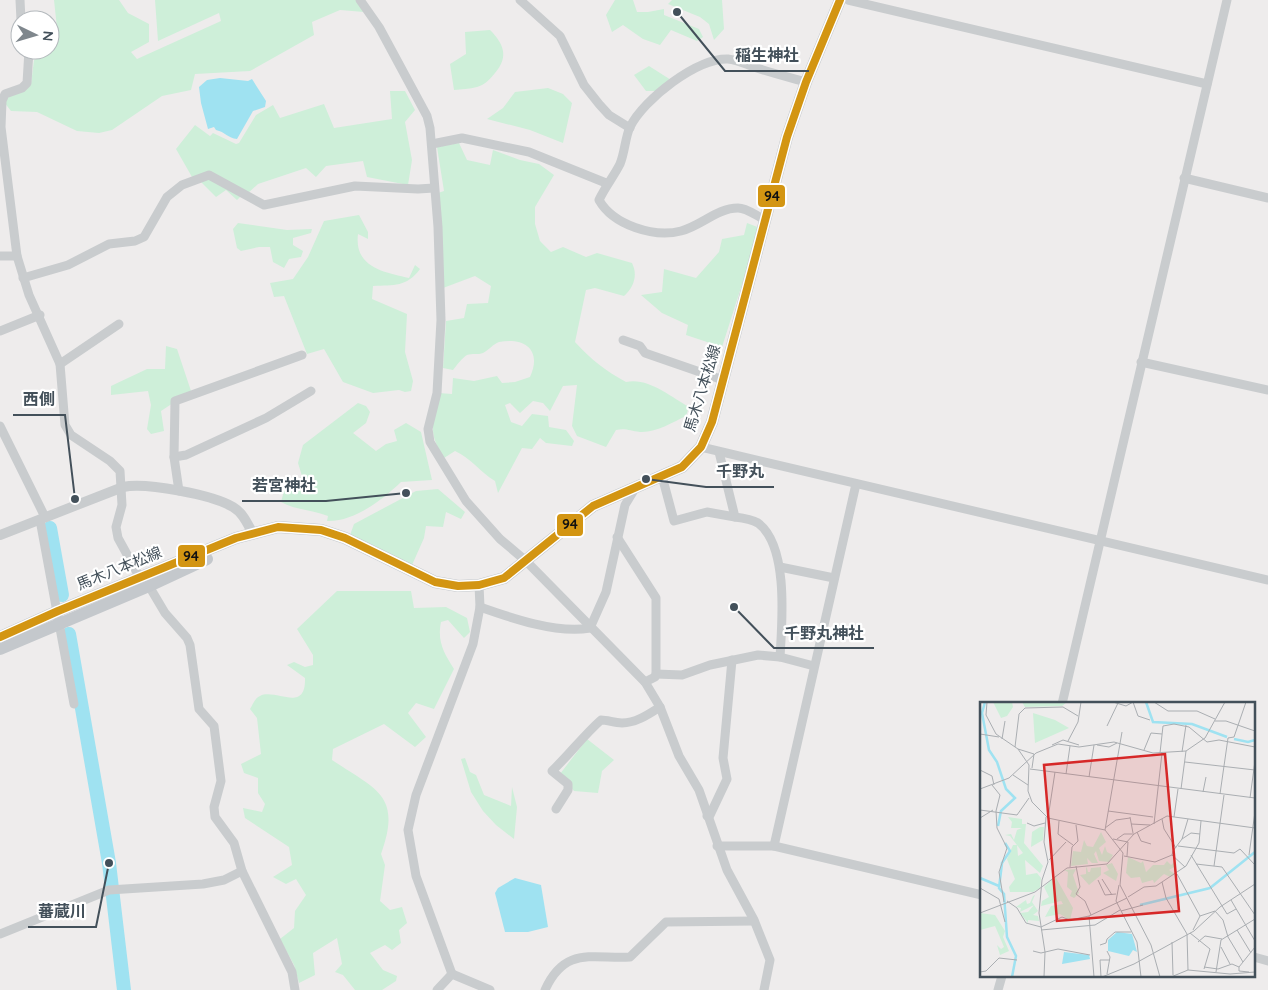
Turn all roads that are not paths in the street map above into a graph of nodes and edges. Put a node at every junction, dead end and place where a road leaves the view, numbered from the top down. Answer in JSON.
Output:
{"nodes":[{"id":1,"x":360,"y":0,"type":"edge"},
{"id":2,"x":520,"y":0,"type":"edge"},
{"id":3,"x":840,"y":0,"type":"edge"},
{"id":4,"x":848,"y":0,"type":"edge"},
{"id":5,"x":1227,"y":0,"type":"edge"},
{"id":6,"x":28,"y":60,"type":"edge"},
{"id":7,"x":806,"y":82,"type":"junction"},
{"id":8,"x":1207,"y":84,"type":"junction"},
{"id":9,"x":630,"y":128,"type":"junction"},
{"id":10,"x":432,"y":144,"type":"junction"},
{"id":11,"x":1184,"y":178,"type":"junction"},
{"id":12,"x":606,"y":183,"type":"junction"},
{"id":13,"x":434,"y":188,"type":"junction"},
{"id":14,"x":1268,"y":198,"type":"edge"},
{"id":15,"x":766,"y":220,"type":"junction"},
{"id":16,"x":0,"y":256,"type":"edge"},
{"id":17,"x":17,"y":256,"type":"junction"},
{"id":18,"x":23,"y":278,"type":"junction"},
{"id":19,"x":40,"y":315,"type":"junction"},
{"id":20,"x":119,"y":324,"type":"dead end"},
{"id":21,"x":0,"y":331,"type":"edge"},
{"id":22,"x":623,"y":340,"type":"dead end"},
{"id":23,"x":302,"y":355,"type":"dead end"},
{"id":24,"x":1142,"y":362,"type":"junction"},
{"id":25,"x":60,"y":364,"type":"junction"},
{"id":26,"x":723,"y":380,"type":"junction"},
{"id":27,"x":1268,"y":390,"type":"edge"},
{"id":28,"x":311,"y":391,"type":"dead end"},
{"id":29,"x":0,"y":426,"type":"edge"},
{"id":30,"x":701,"y":446,"type":"junction"},
{"id":31,"x":719,"y":452,"type":"junction"},
{"id":32,"x":174,"y":457,"type":"junction"},
{"id":33,"x":662,"y":476,"type":"junction"},
{"id":34,"x":856,"y":484,"type":"junction"},
{"id":35,"x":122,"y":486,"type":"junction"},
{"id":36,"x":636,"y":487,"type":"junction"},
{"id":37,"x":180,"y":491,"type":"junction"},
{"id":38,"x":735,"y":517,"type":"junction"},
{"id":39,"x":42,"y":519,"type":"junction"},
{"id":40,"x":252,"y":532,"type":"junction"},
{"id":41,"x":0,"y":535,"type":"edge"},
{"id":42,"x":618,"y":537,"type":"junction"},
{"id":43,"x":1100,"y":541,"type":"junction"},
{"id":44,"x":526,"y":561,"type":"junction"},
{"id":45,"x":780,"y":567,"type":"junction"},
{"id":46,"x":834,"y":578,"type":"junction"},
{"id":47,"x":1268,"y":580,"type":"edge"},
{"id":48,"x":144,"y":582,"type":"junction"},
{"id":49,"x":479,"y":586,"type":"junction"},
{"id":50,"x":480,"y":607,"type":"junction"},
{"id":51,"x":58,"y":611,"type":"junction"},
{"id":52,"x":60,"y":625,"type":"junction"},
{"id":53,"x":590,"y":628,"type":"junction"},
{"id":54,"x":0,"y":637,"type":"edge"},
{"id":55,"x":0,"y":649,"type":"edge"},
{"id":56,"x":780,"y":657,"type":"junction"},
{"id":57,"x":732,"y":660,"type":"junction"},
{"id":58,"x":814,"y":666,"type":"junction"},
{"id":59,"x":656,"y":674,"type":"junction"},
{"id":60,"x":645,"y":682,"type":"junction"},
{"id":61,"x":1062,"y":702,"type":"edge"},
{"id":62,"x":74,"y":704,"type":"dead end"},
{"id":63,"x":660,"y":707,"type":"junction"},
{"id":64,"x":556,"y":809,"type":"dead end"},
{"id":65,"x":707,"y":816,"type":"junction"},
{"id":66,"x":717,"y":846,"type":"junction"},
{"id":67,"x":774,"y":846,"type":"junction"},
{"id":68,"x":242,"y":870,"type":"junction"},
{"id":69,"x":980,"y":895,"type":"edge"},
{"id":70,"x":754,"y":921,"type":"junction"},
{"id":71,"x":0,"y":934,"type":"edge"},
{"id":72,"x":452,"y":974,"type":"junction"},
{"id":73,"x":295,"y":990,"type":"edge"},
{"id":74,"x":437,"y":990,"type":"edge"},
{"id":75,"x":490,"y":990,"type":"edge"},
{"id":76,"x":545,"y":990,"type":"edge"},
{"id":77,"x":764,"y":990,"type":"edge"}],
"edges":[{"from":1,"to":10,"type":"street"},
{"from":2,"to":9,"type":"street"},
{"from":3,"to":7,"type":"main road","name":"馬木八本松線"},
{"from":4,"to":8,"type":"street"},
{"from":5,"to":8,"type":"street"},
{"from":6,"to":17,"type":"street"},
{"from":7,"to":9,"type":"street"},
{"from":7,"to":15,"type":"main road","name":"馬木八本松線"},
{"from":8,"to":11,"type":"street"},
{"from":9,"to":12,"type":"street"},
{"from":10,"to":12,"type":"street"},
{"from":10,"to":13,"type":"street"},
{"from":11,"to":14,"type":"street"},
{"from":11,"to":24,"type":"street"},
{"from":12,"to":15,"type":"street"},
{"from":13,"to":18,"type":"street"},
{"from":13,"to":44,"type":"street"},
{"from":15,"to":26,"type":"main road","name":"馬木八本松線"},
{"from":16,"to":17,"type":"street"},
{"from":17,"to":18,"type":"street"},
{"from":18,"to":19,"type":"street"},
{"from":19,"to":21,"type":"street"},
{"from":19,"to":25,"type":"street"},
{"from":20,"to":25,"type":"street"},
{"from":22,"to":26,"type":"street"},
{"from":23,"to":32,"type":"street"},
{"from":24,"to":27,"type":"street"},
{"from":24,"to":43,"type":"street"},
{"from":25,"to":35,"type":"street"},
{"from":26,"to":30,"type":"main road","name":"馬木八本松線"},
{"from":28,"to":32,"type":"street"},
{"from":29,"to":39,"type":"street"},
{"from":30,"to":31,"type":"street"},
{"from":30,"to":33,"type":"main road","name":"馬木八本松線"},
{"from":31,"to":34,"type":"street"},
{"from":31,"to":38,"type":"street"},
{"from":32,"to":37,"type":"street"},
{"from":33,"to":36,"type":"main road","name":"馬木八本松線"},
{"from":33,"to":38,"type":"street"},
{"from":34,"to":43,"type":"street"},
{"from":34,"to":46,"type":"street"},
{"from":35,"to":37,"type":"street"},
{"from":35,"to":39,"type":"street"},
{"from":35,"to":48,"type":"street"},
{"from":36,"to":42,"type":"street"},
{"from":36,"to":44,"type":"main road","name":"馬木八本松線"},
{"from":37,"to":40,"type":"street"},
{"from":38,"to":45,"type":"street"},
{"from":39,"to":41,"type":"street"},
{"from":39,"to":51,"type":"street"},
{"from":40,"to":48,"type":"main road","name":"馬木八本松線"},
{"from":40,"to":49,"type":"main road","name":"馬木八本松線"},
{"from":42,"to":53,"type":"street"},
{"from":42,"to":59,"type":"street"},
{"from":43,"to":47,"type":"street"},
{"from":43,"to":61,"type":"street"},
{"from":44,"to":49,"type":"main road","name":"馬木八本松線"},
{"from":44,"to":53,"type":"street"},
{"from":45,"to":46,"type":"street"},
{"from":45,"to":56,"type":"street"},
{"from":46,"to":58,"type":"street"},
{"from":48,"to":51,"type":"main road","name":"馬木八本松線"},
{"from":48,"to":52,"type":"main road","name":"馬木八本松線"},
{"from":48,"to":68,"type":"street"},
{"from":49,"to":50,"type":"street"},
{"from":50,"to":53,"type":"street"},
{"from":50,"to":72,"type":"street"},
{"from":51,"to":52,"type":"street"},
{"from":51,"to":54,"type":"main road","name":"馬木八本松線"},
{"from":52,"to":55,"type":"main road","name":"馬木八本松線"},
{"from":52,"to":62,"type":"street"},
{"from":53,"to":60,"type":"street"},
{"from":56,"to":57,"type":"street"},
{"from":56,"to":58,"type":"street"},
{"from":57,"to":59,"type":"street"},
{"from":57,"to":65,"type":"street"},
{"from":58,"to":67,"type":"street"},
{"from":59,"to":60,"type":"street"},
{"from":60,"to":63,"type":"street"},
{"from":63,"to":64,"type":"street"},
{"from":63,"to":65,"type":"street"},
{"from":65,"to":66,"type":"street"},
{"from":66,"to":67,"type":"street"},
{"from":66,"to":70,"type":"street"},
{"from":67,"to":69,"type":"street"},
{"from":68,"to":71,"type":"street"},
{"from":68,"to":73,"type":"street"},
{"from":70,"to":76,"type":"street"},
{"from":70,"to":77,"type":"street"},
{"from":72,"to":74,"type":"street"},
{"from":72,"to":75,"type":"street"}]}
